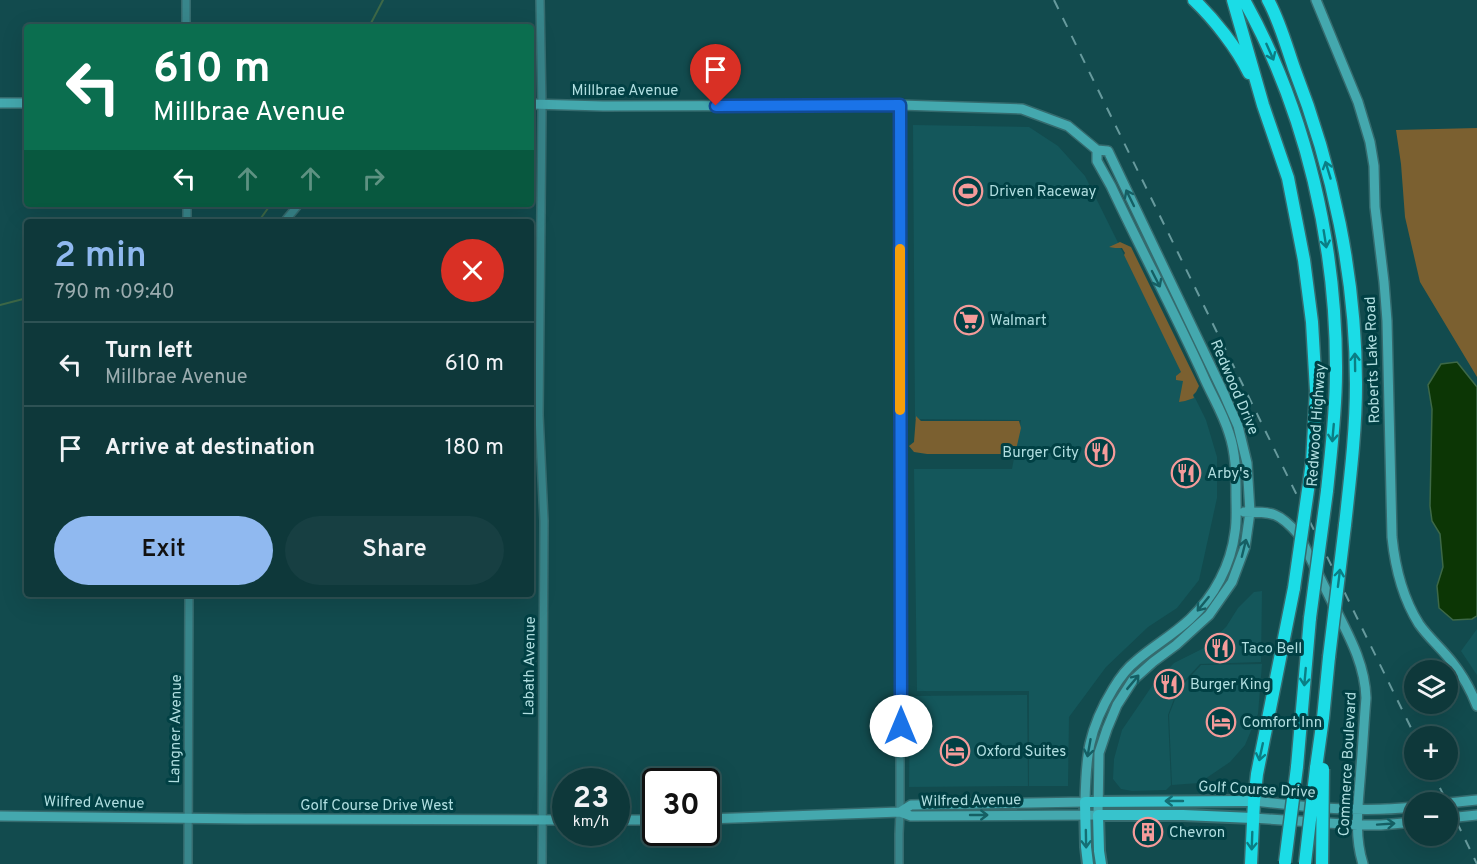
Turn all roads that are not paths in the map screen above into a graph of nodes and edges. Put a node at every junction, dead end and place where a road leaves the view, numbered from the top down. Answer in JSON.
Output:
{"nodes":[{"id":1,"x":186,"y":0,"type":"edge"},
{"id":2,"x":540,"y":0,"type":"edge"},
{"id":3,"x":1194,"y":0,"type":"edge"},
{"id":4,"x":1233,"y":0,"type":"edge"},
{"id":5,"x":1244,"y":0,"type":"edge"},
{"id":6,"x":1269,"y":0,"type":"edge"},
{"id":7,"x":1316,"y":0,"type":"edge"},
{"id":8,"x":186,"y":24,"type":"edge"},
{"id":9,"x":0,"y":103,"type":"edge"},
{"id":10,"x":24,"y":103,"type":"edge"},
{"id":11,"x":534,"y":104,"type":"edge"},
{"id":12,"x":542,"y":104,"type":"junction"},
{"id":13,"x":900,"y":105,"type":"junction"},
{"id":14,"x":1263,"y":105,"type":"junction"},
{"id":15,"x":1097,"y":150,"type":"junction"},
{"id":16,"x":187,"y":207,"type":"edge"},
{"id":17,"x":296,"y":207,"type":"edge"},
{"id":18,"x":187,"y":217,"type":"dead end"},
{"id":19,"x":286,"y":219,"type":"edge"},
{"id":20,"x":1236,"y":512,"type":"junction"},
{"id":21,"x":1250,"y":512,"type":"junction"},
{"id":22,"x":1221,"y":578,"type":"junction"},
{"id":23,"x":1233,"y":582,"type":"junction"},
{"id":24,"x":189,"y":597,"type":"edge"},
{"id":25,"x":1169,"y":636,"type":"junction"},
{"id":26,"x":1176,"y":645,"type":"junction"},
{"id":27,"x":1107,"y":699,"type":"junction"},
{"id":28,"x":1117,"y":705,"type":"junction"},
{"id":29,"x":1477,"y":706,"type":"edge"},
{"id":30,"x":1320,"y":769,"type":"junction"},
{"id":31,"x":1477,"y":800,"type":"edge"},
{"id":32,"x":1254,"y":801,"type":"junction"},
{"id":33,"x":1085,"y":802,"type":"junction"},
{"id":34,"x":1098,"y":802,"type":"junction"},
{"id":35,"x":1458,"y":802,"type":"edge"},
{"id":36,"x":1404,"y":808,"type":"edge"},
{"id":37,"x":1359,"y":810,"type":"junction"},
{"id":38,"x":900,"y":812,"type":"junction"},
{"id":39,"x":1085,"y":815,"type":"junction"},
{"id":40,"x":1098,"y":815,"type":"junction"},
{"id":41,"x":1477,"y":815,"type":"edge"},
{"id":42,"x":0,"y":816,"type":"edge"},
{"id":43,"x":1458,"y":817,"type":"edge"},
{"id":44,"x":720,"y":818,"type":"edge"},
{"id":45,"x":1253,"y":818,"type":"junction"},
{"id":46,"x":188,"y":819,"type":"junction"},
{"id":47,"x":541,"y":820,"type":"junction"},
{"id":48,"x":552,"y":820,"type":"edge"},
{"id":49,"x":1404,"y":823,"type":"edge"},
{"id":50,"x":1358,"y":825,"type":"junction"},
{"id":51,"x":1285,"y":863,"type":"edge"},
{"id":52,"x":188,"y":864,"type":"edge"},
{"id":53,"x":542,"y":864,"type":"edge"},
{"id":54,"x":899,"y":864,"type":"edge"},
{"id":55,"x":1088,"y":864,"type":"edge"},
{"id":56,"x":1101,"y":864,"type":"edge"},
{"id":57,"x":1251,"y":864,"type":"edge"},
{"id":58,"x":1305,"y":864,"type":"edge"},
{"id":59,"x":1322,"y":864,"type":"edge"},
{"id":60,"x":1363,"y":864,"type":"edge"}],
"edges":[{"from":1,"to":8,"type":"street"},
{"from":2,"to":12,"type":"street","name":"Labath Avenue"},
{"from":3,"to":14,"type":"highway"},
{"from":4,"to":14,"type":"highway"},
{"from":5,"to":51,"type":"highway","name":"Redwood Highway","one_way":true,"bridge":true},
{"from":30,"to":6,"type":"highway","one_way":true,"bridge":true},
{"from":7,"to":29,"type":"street","name":"Roberts Lake Road"},
{"from":9,"to":10,"type":"street"},
{"from":11,"to":12,"type":"street","name":"Millbrae Avenue"},
{"from":12,"to":13,"type":"street","name":"Millbrae Avenue"},
{"from":12,"to":47,"type":"street","name":"Labath Avenue"},
{"from":13,"to":15,"type":"street","name":"Redwood Drive"},
{"from":13,"to":38,"type":"street"},
{"from":14,"to":32,"type":"highway","one_way":true,"bridge":true},
{"from":15,"to":20,"type":"street","name":"Redwood Drive","one_way":true},
{"from":21,"to":15,"type":"street","name":"Redwood Drive","one_way":true},
{"from":16,"to":18,"type":"street"},
{"from":17,"to":19,"type":"street"},
{"from":20,"to":21,"type":"street","name":"Commerce Boulevard"},
{"from":20,"to":22,"type":"street","name":"Redwood Drive"},
{"from":23,"to":21,"type":"street","name":"Redwood Drive","one_way":true},
{"from":21,"to":37,"type":"street","name":"Commerce Boulevard"},
{"from":22,"to":23,"type":"street"},
{"from":22,"to":25,"type":"street","name":"Redwood Drive","one_way":true},
{"from":23,"to":26,"type":"street","name":"Redwood Drive"},
{"from":24,"to":46,"type":"street","name":"Langner Avenue"},
{"from":25,"to":26,"type":"street"},
{"from":25,"to":27,"type":"street","name":"Redwood Drive"},
{"from":28,"to":26,"type":"street","name":"Redwood Drive","one_way":true},
{"from":27,"to":28,"type":"street"},
{"from":27,"to":33,"type":"street","name":"Redwood Drive","one_way":true},
{"from":28,"to":34,"type":"street","name":"Redwood Drive"},
{"from":30,"to":58,"type":"highway","bridge":true},
{"from":30,"to":59,"type":"highway","bridge":true},
{"from":31,"to":35,"type":"street"},
{"from":32,"to":34,"type":"main road","name":"Golf Course Drive","one_way":true},
{"from":32,"to":37,"type":"street","name":"Golf Course Drive"},
{"from":32,"to":45,"type":"highway"},
{"from":33,"to":34,"type":"main road","name":"Wilfred Avenue"},
{"from":33,"to":38,"type":"street","name":"Wilfred Avenue"},
{"from":33,"to":39,"type":"main road","name":"Redwood Drive"},
{"from":34,"to":40,"type":"street","name":"Redwood Drive"},
{"from":36,"to":37,"type":"street","name":"Golf Course Drive"},
{"from":37,"to":50,"type":"street","name":"Commerce Boulevard"},
{"from":38,"to":39,"type":"street","name":"Wilfred Avenue","one_way":true},
{"from":38,"to":44,"type":"street"},
{"from":38,"to":54,"type":"street"},
{"from":39,"to":40,"type":"street","name":"Wilfred Avenue"},
{"from":39,"to":55,"type":"main road","name":"Redwood Drive","one_way":true},
{"from":40,"to":45,"type":"main road","name":"Golf Course Drive"},
{"from":40,"to":56,"type":"main road","name":"Redwood Drive"},
{"from":41,"to":43,"type":"street"},
{"from":42,"to":46,"type":"street","name":"Wilfred Avenue"},
{"from":45,"to":50,"type":"street","name":"Golf Course Drive"},
{"from":45,"to":57,"type":"highway","one_way":true},
{"from":46,"to":47,"type":"street","name":"Golf Course Drive West"},
{"from":46,"to":52,"type":"street","name":"Langner Avenue"},
{"from":47,"to":48,"type":"street","name":"Golf Course Drive West"},
{"from":47,"to":53,"type":"street","name":"Labath Avenue"},
{"from":50,"to":49,"type":"street","name":"Golf Course Drive","one_way":true},
{"from":50,"to":60,"type":"street","name":"Commerce Boulevard"}]}
